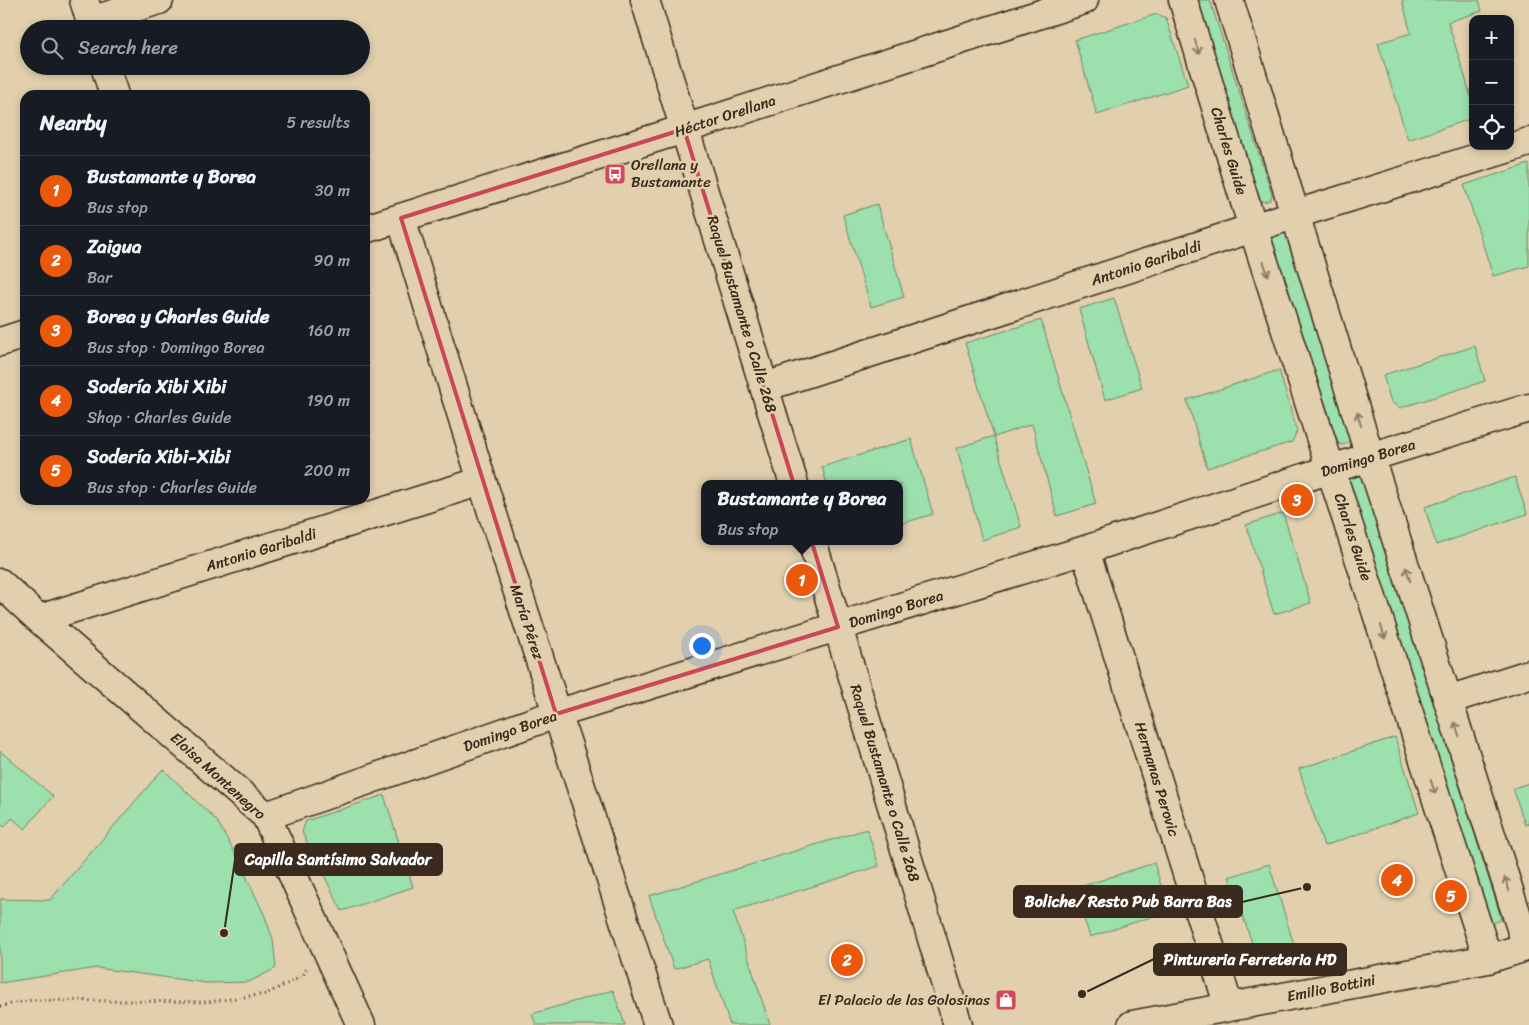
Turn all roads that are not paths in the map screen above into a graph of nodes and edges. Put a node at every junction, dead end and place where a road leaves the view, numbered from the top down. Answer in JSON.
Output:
{"nodes":[{"id":1,"x":159,"y":0,"type":"edge"},
{"id":2,"x":645,"y":0,"type":"edge"},
{"id":3,"x":1084,"y":0,"type":"edge"},
{"id":4,"x":1183,"y":0,"type":"edge"},
{"id":5,"x":1229,"y":0,"type":"edge"},
{"id":6,"x":89,"y":17,"type":"edge"},
{"id":7,"x":108,"y":75,"type":"edge"},
{"id":8,"x":112,"y":90,"type":"edge"},
{"id":9,"x":684,"y":129,"type":"junction"},
{"id":10,"x":1529,"y":142,"type":"edge"},
{"id":11,"x":1296,"y":214,"type":"junction"},
{"id":12,"x":401,"y":218,"type":"junction"},
{"id":13,"x":370,"y":227,"type":"edge"},
{"id":14,"x":1253,"y":228,"type":"junction"},
{"id":15,"x":20,"y":336,"type":"edge"},
{"id":16,"x":0,"y":342,"type":"edge"},
{"id":17,"x":765,"y":387,"type":"junction"},
{"id":18,"x":1529,"y":408,"type":"edge"},
{"id":19,"x":1370,"y":457,"type":"junction"},
{"id":20,"x":1331,"y":469,"type":"junction"},
{"id":21,"x":793,"y":480,"type":"edge"},
{"id":22,"x":482,"y":481,"type":"junction"},
{"id":23,"x":813,"y":545,"type":"edge"},
{"id":24,"x":1085,"y":550,"type":"junction"},
{"id":25,"x":0,"y":583,"type":"edge"},
{"id":26,"x":39,"y":619,"type":"junction"},
{"id":27,"x":838,"y":626,"type":"junction"},
{"id":28,"x":1529,"y":674,"type":"edge"},
{"id":29,"x":1448,"y":700,"type":"junction"},
{"id":30,"x":556,"y":714,"type":"junction"},
{"id":31,"x":266,"y":816,"type":"junction"},
{"id":32,"x":1528,"y":947,"type":"edge"},
{"id":33,"x":1488,"y":959,"type":"junction"},
{"id":34,"x":1229,"y":1007,"type":"junction"},
{"id":35,"x":360,"y":1025,"type":"edge"},
{"id":36,"x":658,"y":1025,"type":"edge"},
{"id":37,"x":958,"y":1025,"type":"edge"},
{"id":38,"x":1132,"y":1025,"type":"edge"}],
"edges":[{"from":1,"to":6,"type":"street"},
{"from":2,"to":9,"type":"street","name":"Raquel Bustamante o Calle 268"},
{"from":3,"to":9,"type":"street","name":"Héctor Orellana"},
{"from":4,"to":14,"type":"street","name":"Charles Guide","one_way":true},
{"from":5,"to":11,"type":"street"},
{"from":7,"to":8,"type":"street"},
{"from":9,"to":12,"type":"street","name":"Héctor Orellana"},
{"from":9,"to":17,"type":"street","name":"Raquel Bustamante o Calle 268"},
{"from":10,"to":11,"type":"street","name":"Antonio Garibaldi"},
{"from":11,"to":14,"type":"street","name":"Antonio Garibaldi"},
{"from":19,"to":11,"type":"street","one_way":true},
{"from":12,"to":13,"type":"street","name":"Héctor Orellana"},
{"from":12,"to":22,"type":"street","name":"María Pérez"},
{"from":14,"to":17,"type":"street","name":"Antonio Garibaldi"},
{"from":14,"to":20,"type":"street","name":"Charles Guide","one_way":true},
{"from":15,"to":16,"type":"street"},
{"from":17,"to":21,"type":"street","name":"Raquel Bustamante o Calle 268"},
{"from":18,"to":19,"type":"street","name":"Domingo Borea"},
{"from":19,"to":20,"type":"street","name":"Domingo Borea"},
{"from":29,"to":19,"type":"street","one_way":true},
{"from":20,"to":24,"type":"street","name":"Domingo Borea"},
{"from":20,"to":33,"type":"street","name":"Charles Guide","one_way":true},
{"from":22,"to":26,"type":"street","name":"Antonio Garibaldi"},
{"from":22,"to":30,"type":"street","name":"María Pérez"},
{"from":23,"to":27,"type":"street","name":"Raquel Bustamante o Calle 268"},
{"from":24,"to":27,"type":"street","name":"Domingo Borea"},
{"from":24,"to":34,"type":"street","name":"Hermanas Perovic"},
{"from":25,"to":26,"type":"street","name":"Eloisa Montenegro"},
{"from":26,"to":31,"type":"street","name":"Eloisa Montenegro"},
{"from":27,"to":30,"type":"street","name":"Domingo Borea"},
{"from":27,"to":37,"type":"street","name":"Raquel Bustamante o Calle 268"},
{"from":28,"to":29,"type":"street"},
{"from":32,"to":29,"type":"street","one_way":true},
{"from":30,"to":31,"type":"street","name":"Domingo Borea"},
{"from":30,"to":36,"type":"street","name":"María Pérez"},
{"from":31,"to":35,"type":"street","name":"Eloisa Montenegro"},
{"from":32,"to":33,"type":"street","name":"Emilio Bottini"},
{"from":33,"to":34,"type":"street","name":"Emilio Bottini"},
{"from":34,"to":38,"type":"street","name":"Emilio Bottini"}]}
